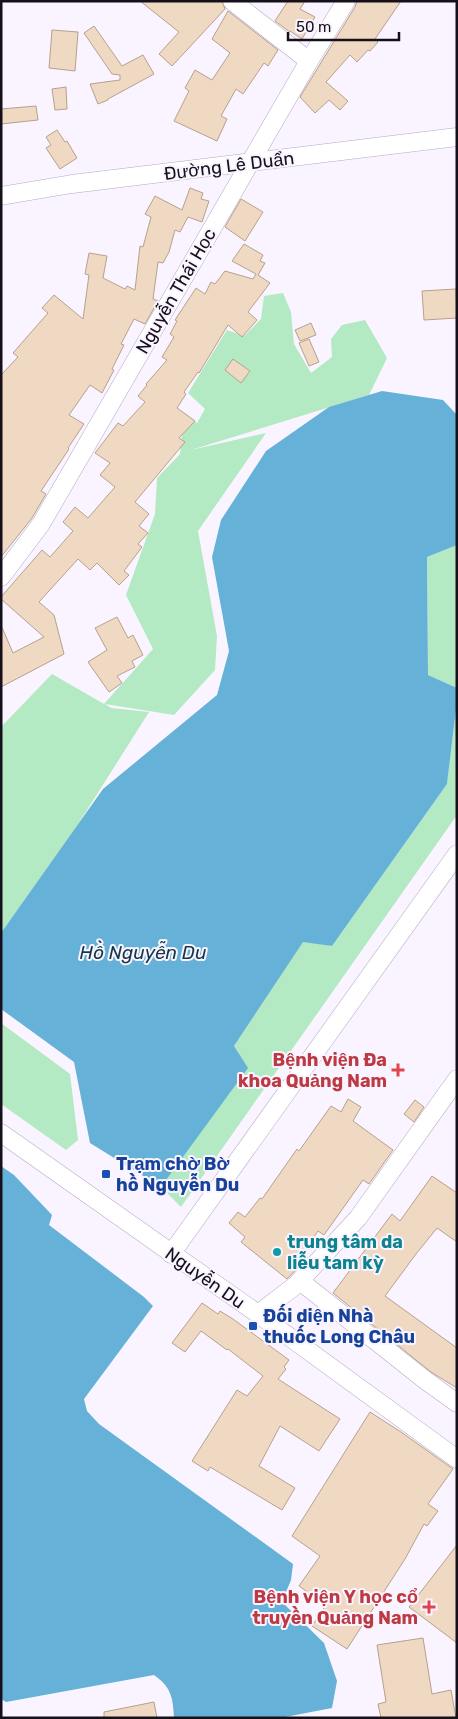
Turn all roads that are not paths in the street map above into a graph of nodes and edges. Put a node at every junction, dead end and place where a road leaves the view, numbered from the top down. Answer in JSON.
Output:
{"nodes":[{"id":1,"x":232,"y":1,"type":"edge"},
{"id":2,"x":346,"y":1,"type":"edge"},
{"id":3,"x":308,"y":61,"type":"junction"},
{"id":4,"x":457,"y":137,"type":"edge"},
{"id":5,"x":250,"y":163,"type":"junction"},
{"id":6,"x":1,"y":196,"type":"edge"},
{"id":7,"x":1,"y":577,"type":"edge"},
{"id":8,"x":457,"y":854,"type":"edge"},
{"id":9,"x":457,"y":1079,"type":"edge"},
{"id":10,"x":1,"y":1133,"type":"edge"},
{"id":11,"x":171,"y":1254,"type":"junction"},
{"id":12,"x":300,"y":1281,"type":"junction"},
{"id":13,"x":258,"y":1314,"type":"junction"},
{"id":14,"x":457,"y":1403,"type":"edge"},
{"id":15,"x":457,"y":1459,"type":"edge"}],
"edges":[{"from":1,"to":3,"type":"street"},
{"from":2,"to":3,"type":"street","name":"Nguyễn Thái Học"},
{"from":3,"to":5,"type":"street","name":"Nguyễn Thái Học"},
{"from":4,"to":5,"type":"street","name":"Đường Lê Duẩn"},
{"from":5,"to":6,"type":"street","name":"Đường Lê Duẩn"},
{"from":5,"to":7,"type":"street","name":"Nguyễn Thái Học"},
{"from":8,"to":11,"type":"street"},
{"from":9,"to":12,"type":"street"},
{"from":10,"to":11,"type":"street","name":"Nguyễn Du"},
{"from":11,"to":13,"type":"street","name":"Nguyễn Du"},
{"from":12,"to":13,"type":"street"},
{"from":12,"to":14,"type":"street"},
{"from":13,"to":15,"type":"street","name":"Nguyễn Du"}]}
